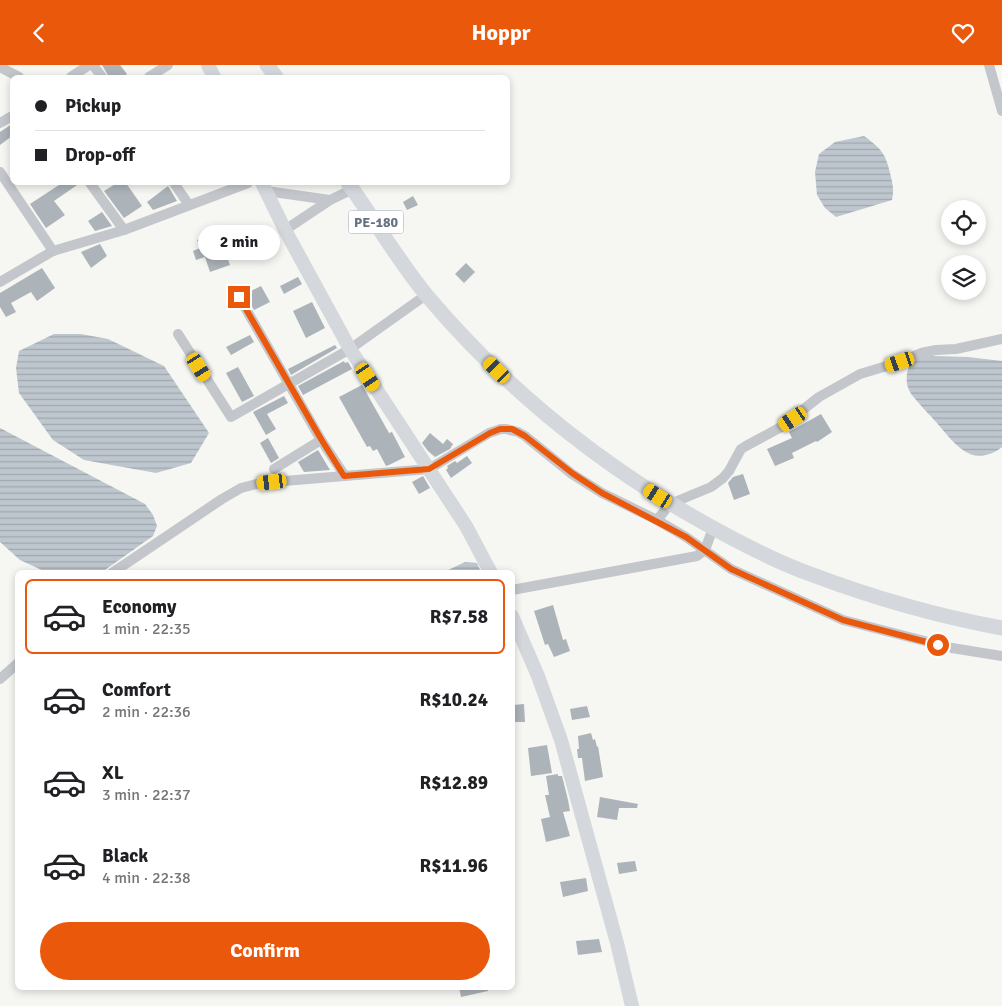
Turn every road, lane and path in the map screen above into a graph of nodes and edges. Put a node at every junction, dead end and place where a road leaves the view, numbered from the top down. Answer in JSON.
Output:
{"nodes":[{"id":1,"x":89,"y":65,"type":"edge"},
{"id":2,"x":168,"y":65,"type":"edge"},
{"id":3,"x":988,"y":65,"type":"edge"},
{"id":4,"x":0,"y":67,"type":"edge"},
{"id":5,"x":15,"y":75,"type":"edge"},
{"id":6,"x":74,"y":75,"type":"edge"},
{"id":7,"x":152,"y":75,"type":"edge"},
{"id":8,"x":1002,"y":111,"type":"edge"},
{"id":9,"x":0,"y":172,"type":"edge"},
{"id":10,"x":91,"y":185,"type":"edge"},
{"id":11,"x":175,"y":185,"type":"edge"},
{"id":12,"x":243,"y":185,"type":"edge"},
{"id":13,"x":351,"y":186,"type":"edge"},
{"id":14,"x":264,"y":187,"type":"edge"},
{"id":15,"x":330,"y":200,"type":"junction"},
{"id":16,"x":189,"y":205,"type":"junction"},
{"id":17,"x":124,"y":230,"type":"junction"},
{"id":18,"x":285,"y":230,"type":"junction"},
{"id":19,"x":53,"y":251,"type":"junction"},
{"id":20,"x":0,"y":283,"type":"edge"},
{"id":21,"x":426,"y":295,"type":"junction"},
{"id":22,"x":239,"y":297,"type":"dead end"},
{"id":23,"x":178,"y":334,"type":"dead end"},
{"id":24,"x":1002,"y":339,"type":"edge"},
{"id":25,"x":350,"y":349,"type":"junction"},
{"id":26,"x":290,"y":384,"type":"junction"},
{"id":27,"x":321,"y":439,"type":"junction"},
{"id":28,"x":274,"y":469,"type":"dead end"},
{"id":29,"x":429,"y":469,"type":"junction"},
{"id":30,"x":344,"y":476,"type":"junction"},
{"id":31,"x":670,"y":504,"type":"junction"},
{"id":32,"x":657,"y":520,"type":"junction"},
{"id":33,"x":713,"y":528,"type":"junction"},
{"id":34,"x":705,"y":550,"type":"junction"},
{"id":35,"x":116,"y":570,"type":"edge"},
{"id":36,"x":490,"y":570,"type":"edge"},
{"id":37,"x":515,"y":589,"type":"edge"},
{"id":38,"x":515,"y":623,"type":"edge"},
{"id":39,"x":1002,"y":628,"type":"edge"},
{"id":40,"x":1002,"y":656,"type":"edge"},
{"id":41,"x":15,"y":666,"type":"edge"},
{"id":42,"x":0,"y":679,"type":"edge"},
{"id":43,"x":632,"y":1006,"type":"edge"}],
"edges":[{"from":1,"to":6,"type":"street"},
{"from":2,"to":7,"type":"street"},
{"from":3,"to":8,"type":"street"},
{"from":4,"to":5,"type":"street"},
{"from":9,"to":19,"type":"street"},
{"from":10,"to":17,"type":"street"},
{"from":11,"to":16,"type":"street"},
{"from":12,"to":16,"type":"street"},
{"from":13,"to":15,"type":"street"},
{"from":13,"to":21,"type":"main road","number":"PE-180"},
{"from":14,"to":15,"type":"street"},
{"from":14,"to":18,"type":"street"},
{"from":15,"to":18,"type":"street"},
{"from":16,"to":17,"type":"street"},
{"from":17,"to":19,"type":"street"},
{"from":18,"to":25,"type":"street"},
{"from":19,"to":20,"type":"street"},
{"from":21,"to":25,"type":"street"},
{"from":21,"to":31,"type":"main road","number":"PE-180"},
{"from":22,"to":26,"type":"street"},
{"from":23,"to":26,"type":"street"},
{"from":24,"to":31,"type":"street"},
{"from":25,"to":26,"type":"street"},
{"from":25,"to":29,"type":"street"},
{"from":26,"to":27,"type":"street"},
{"from":27,"to":28,"type":"street"},
{"from":27,"to":30,"type":"street"},
{"from":29,"to":30,"type":"street"},
{"from":29,"to":32,"type":"street"},
{"from":29,"to":36,"type":"street"},
{"from":30,"to":35,"type":"street"},
{"from":31,"to":32,"type":"street"},
{"from":31,"to":33,"type":"main road","number":"PE-180"},
{"from":32,"to":34,"type":"street"},
{"from":33,"to":34,"type":"street"},
{"from":33,"to":39,"type":"main road","number":"PE-180"},
{"from":34,"to":37,"type":"street"},
{"from":34,"to":40,"type":"street"},
{"from":38,"to":43,"type":"street"},
{"from":41,"to":42,"type":"street"}]}
